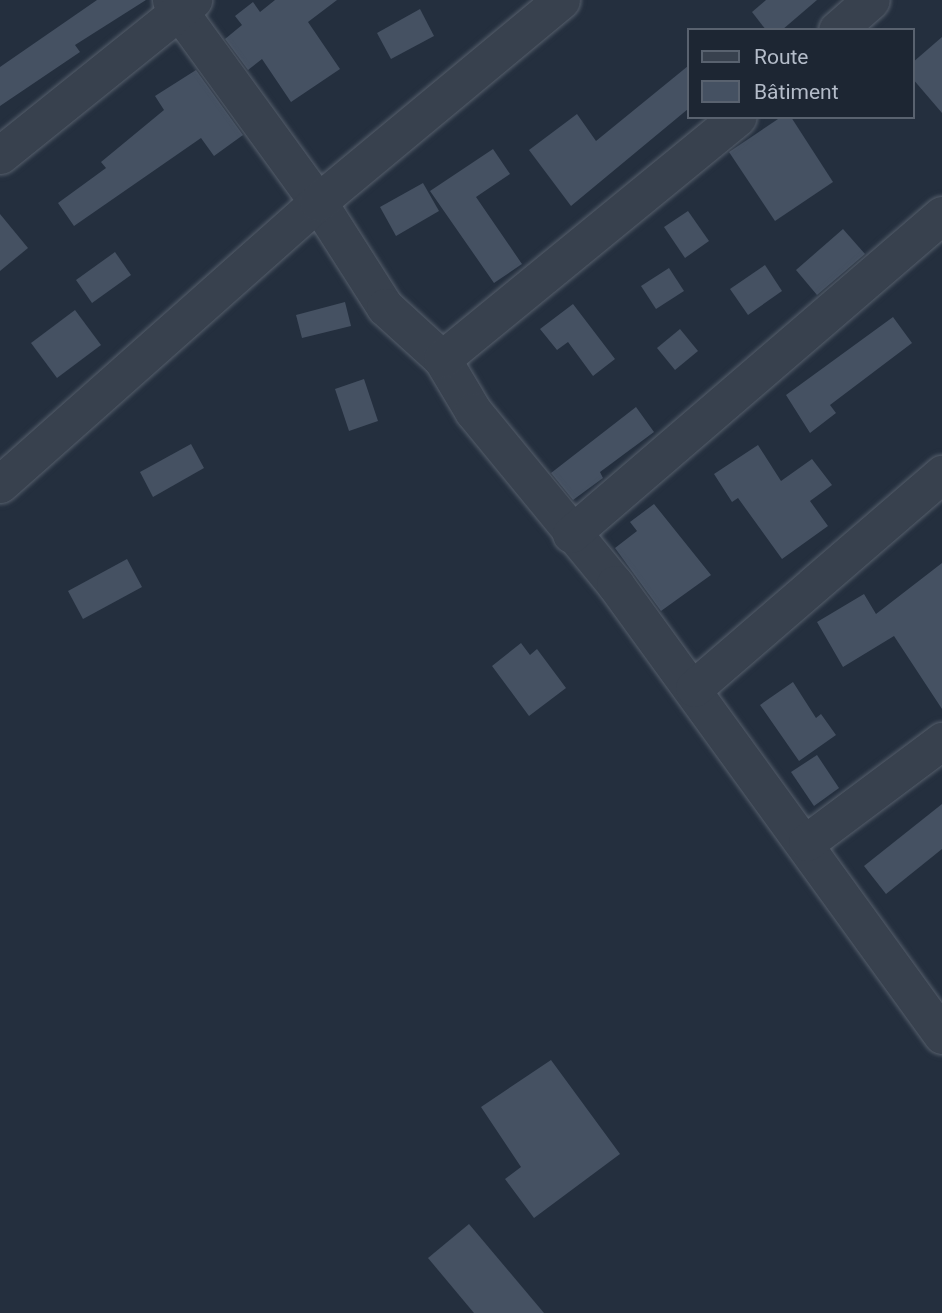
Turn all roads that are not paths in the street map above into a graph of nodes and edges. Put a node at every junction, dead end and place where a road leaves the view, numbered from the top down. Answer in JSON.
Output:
{"nodes":[{"id":1,"x":561,"y":0,"type":"edge"},
{"id":2,"x":871,"y":0,"type":"edge"},
{"id":3,"x":181,"y":4,"type":"edge"},
{"id":4,"x":839,"y":28,"type":"edge"},
{"id":5,"x":736,"y":119,"type":"edge"},
{"id":6,"x":0,"y":155,"type":"edge"},
{"id":7,"x":318,"y":202,"type":"junction"},
{"id":8,"x":942,"y":215,"type":"edge"},
{"id":9,"x":442,"y":359,"type":"junction"},
{"id":10,"x":942,"y":474,"type":"edge"},
{"id":11,"x":0,"y":484,"type":"edge"},
{"id":12,"x":571,"y":534,"type":"junction"},
{"id":13,"x":694,"y":688,"type":"junction"},
{"id":14,"x":942,"y":741,"type":"edge"},
{"id":15,"x":807,"y":842,"type":"junction"},
{"id":16,"x":939,"y":1025,"type":"edge"}],
"edges":[{"from":1,"to":7,"type":"street"},
{"from":2,"to":4,"type":"street"},
{"from":3,"to":6,"type":"street"},
{"from":3,"to":7,"type":"street"},
{"from":5,"to":9,"type":"street"},
{"from":7,"to":9,"type":"street"},
{"from":7,"to":11,"type":"street"},
{"from":8,"to":12,"type":"street"},
{"from":9,"to":12,"type":"street"},
{"from":10,"to":13,"type":"street"},
{"from":12,"to":13,"type":"street"},
{"from":13,"to":15,"type":"street"},
{"from":14,"to":15,"type":"street"},
{"from":15,"to":16,"type":"street"}]}
